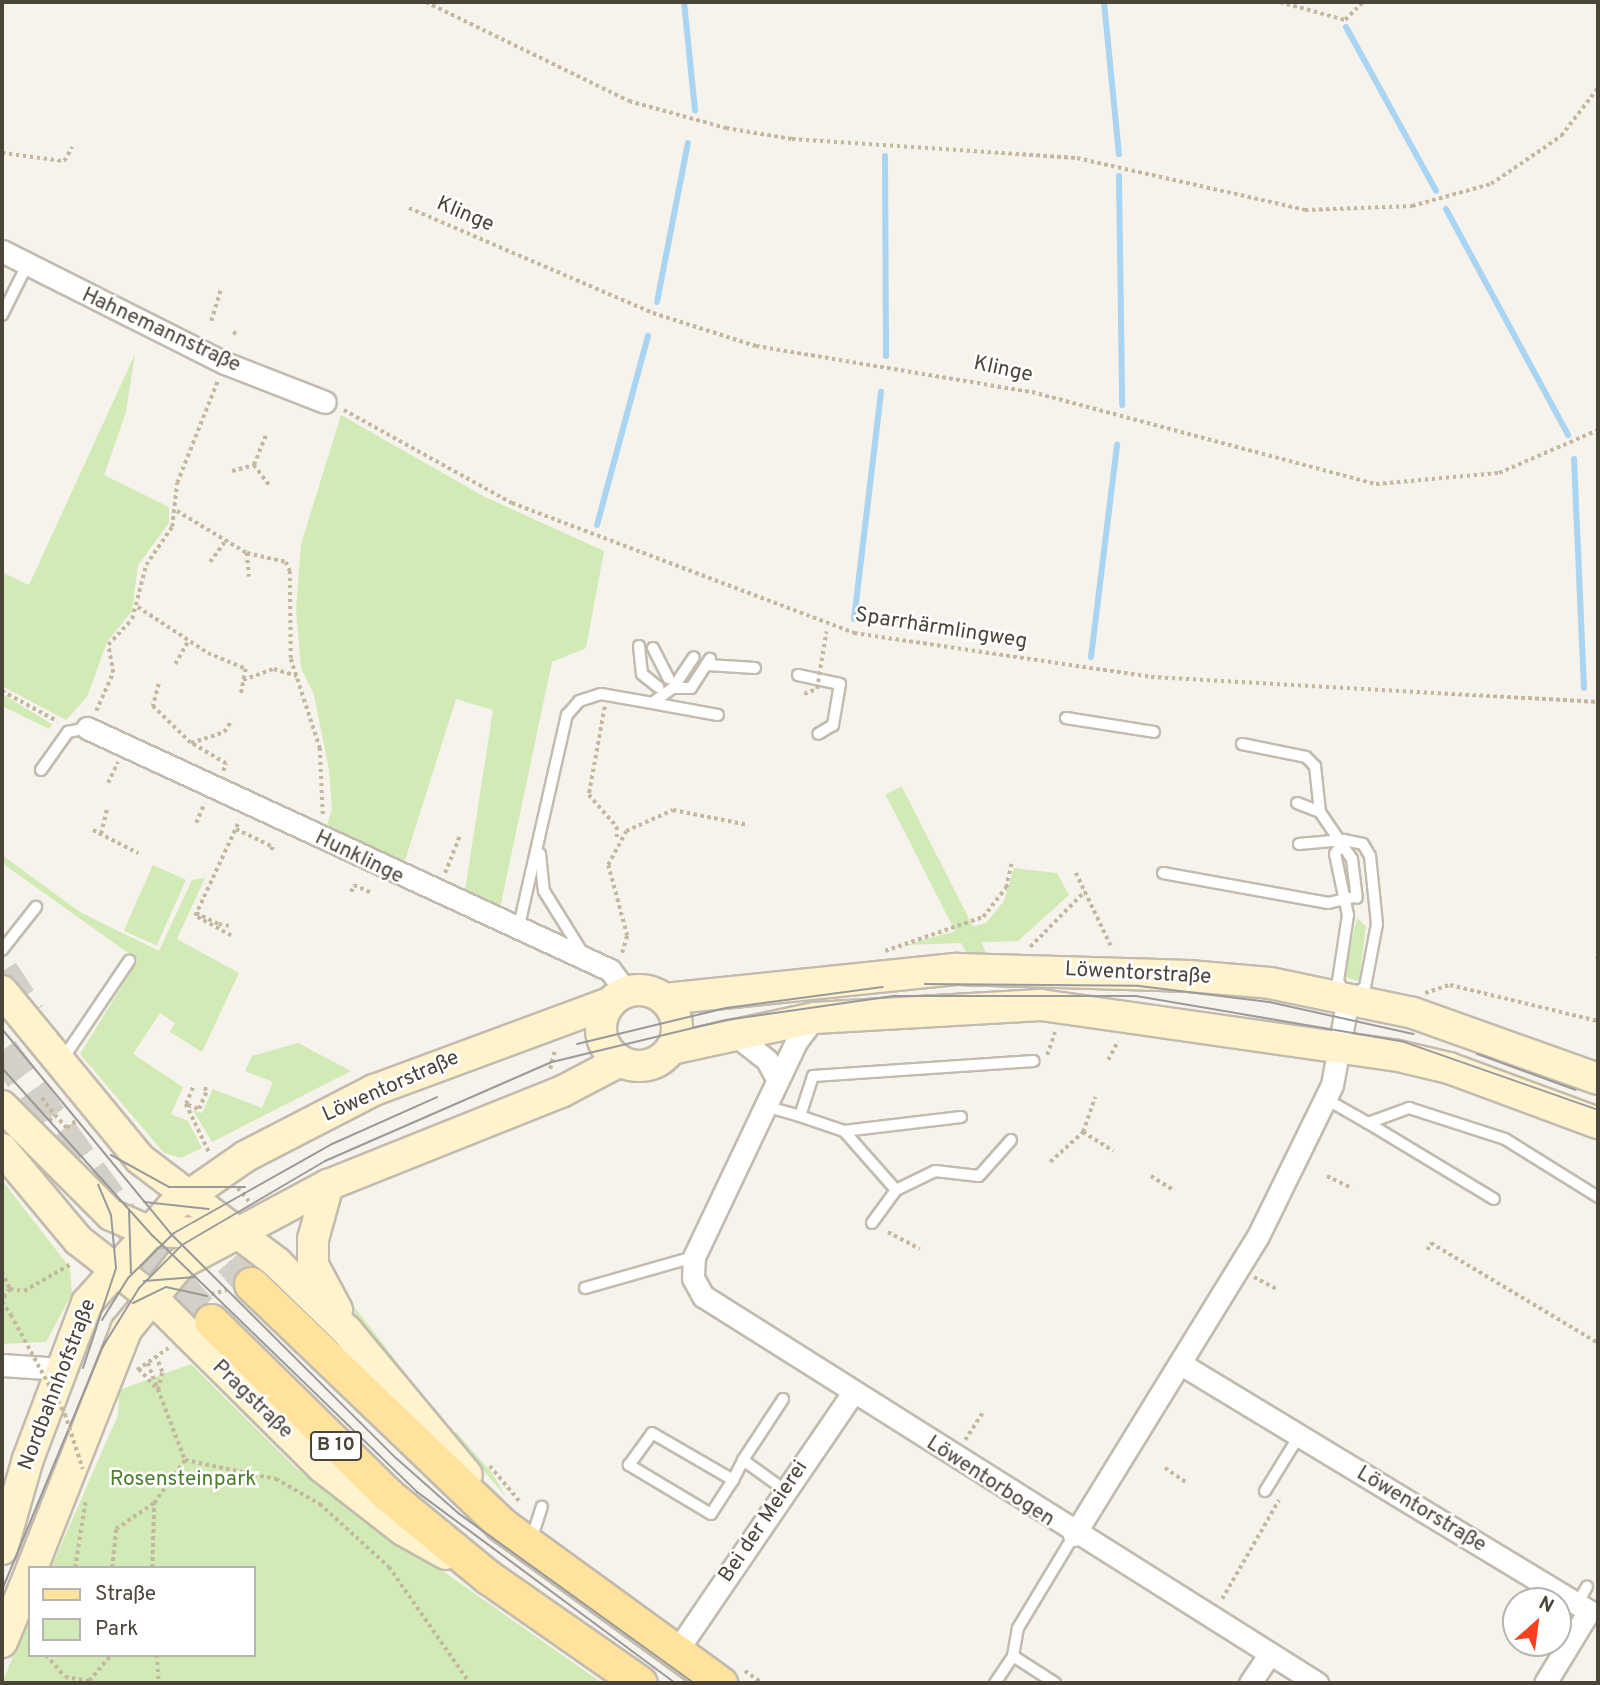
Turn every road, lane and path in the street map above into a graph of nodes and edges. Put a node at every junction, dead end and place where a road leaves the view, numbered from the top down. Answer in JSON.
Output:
{"nodes":[{"id":1,"x":426,"y":2,"type":"edge"},
{"id":2,"x":444,"y":2,"type":"edge"},
{"id":3,"x":1280,"y":2,"type":"edge"},
{"id":4,"x":1363,"y":2,"type":"edge"},
{"id":5,"x":442,"y":9,"type":"junction"},
{"id":6,"x":1598,"y":88,"type":"edge"},
{"id":7,"x":72,"y":147,"type":"dead end"},
{"id":8,"x":2,"y":153,"type":"edge"},
{"id":9,"x":409,"y":208,"type":"dead end"},
{"id":10,"x":2,"y":250,"type":"edge"},
{"id":11,"x":27,"y":265,"type":"junction"},
{"id":12,"x":221,"y":288,"type":"dead end"},
{"id":13,"x":2,"y":315,"type":"edge"},
{"id":14,"x":211,"y":320,"type":"dead end"},
{"id":15,"x":214,"y":389,"type":"dead end"},
{"id":16,"x":325,"y":402,"type":"joint"},
{"id":17,"x":1597,"y":432,"type":"edge"},
{"id":18,"x":266,"y":436,"type":"dead end"},
{"id":19,"x":254,"y":465,"type":"junction"},
{"id":20,"x":232,"y":471,"type":"dead end"},
{"id":21,"x":270,"y":486,"type":"dead end"},
{"id":22,"x":177,"y":511,"type":"junction"},
{"id":23,"x":224,"y":543,"type":"junction"},
{"id":24,"x":247,"y":553,"type":"junction"},
{"id":25,"x":210,"y":562,"type":"dead end"},
{"id":26,"x":249,"y":577,"type":"dead end"},
{"id":27,"x":138,"y":607,"type":"junction"},
{"id":28,"x":827,"y":624,"type":"junction"},
{"id":29,"x":189,"y":640,"type":"junction"},
{"id":30,"x":639,"y":646,"type":"dead end"},
{"id":31,"x":653,"y":648,"type":"dead end"},
{"id":32,"x":694,"y":657,"type":"dead end"},
{"id":33,"x":175,"y":664,"type":"dead end"},
{"id":34,"x":755,"y":668,"type":"dead end"},
{"id":35,"x":798,"y":675,"type":"dead end"},
{"id":36,"x":299,"y":676,"type":"junction"},
{"id":37,"x":243,"y":680,"type":"junction"},
{"id":38,"x":670,"y":683,"type":"junction"},
{"id":39,"x":159,"y":684,"type":"dead end"},
{"id":40,"x":658,"y":687,"type":"dead end"},
{"id":41,"x":3,"y":689,"type":"edge"},
{"id":42,"x":241,"y":694,"type":"dead end"},
{"id":43,"x":804,"y":694,"type":"dead end"},
{"id":44,"x":607,"y":695,"type":"junction"},
{"id":45,"x":1598,"y":702,"type":"edge"},
{"id":46,"x":652,"y":703,"type":"junction"},
{"id":47,"x":718,"y":715,"type":"dead end"},
{"id":48,"x":1066,"y":718,"type":"dead end"},
{"id":49,"x":232,"y":720,"type":"dead end"},
{"id":50,"x":87,"y":728,"type":"junction"},
{"id":51,"x":1154,"y":732,"type":"dead end"},
{"id":52,"x":818,"y":734,"type":"dead end"},
{"id":53,"x":191,"y":743,"type":"junction"},
{"id":54,"x":1242,"y":744,"type":"dead end"},
{"id":55,"x":203,"y":752,"type":"dead end"},
{"id":56,"x":119,"y":760,"type":"dead end"},
{"id":57,"x":41,"y":770,"type":"dead end"},
{"id":58,"x":108,"y":783,"type":"dead end"},
{"id":59,"x":1297,"y":803,"type":"dead end"},
{"id":60,"x":204,"y":804,"type":"dead end"},
{"id":61,"x":247,"y":804,"type":"junction"},
{"id":62,"x":107,"y":808,"type":"dead end"},
{"id":63,"x":1320,"y":812,"type":"junction"},
{"id":64,"x":196,"y":823,"type":"dead end"},
{"id":65,"x":750,"y":825,"type":"dead end"},
{"id":66,"x":236,"y":829,"type":"junction"},
{"id":67,"x":93,"y":830,"type":"dead end"},
{"id":68,"x":101,"y":834,"type":"junction"},
{"id":69,"x":460,"y":835,"type":"dead end"},
{"id":70,"x":315,"y":836,"type":"junction"},
{"id":71,"x":277,"y":838,"type":"dead end"},
{"id":72,"x":540,"y":840,"type":"junction"},
{"id":73,"x":1344,"y":840,"type":"junction"},
{"id":74,"x":617,"y":843,"type":"junction"},
{"id":75,"x":1299,"y":844,"type":"dead end"},
{"id":76,"x":138,"y":853,"type":"dead end"},
{"id":77,"x":1011,"y":864,"type":"dead end"},
{"id":78,"x":1076,"y":873,"type":"dead end"},
{"id":79,"x":1163,"y":873,"type":"dead end"},
{"id":80,"x":438,"y":886,"type":"dead end"},
{"id":81,"x":1085,"y":891,"type":"junction"},
{"id":82,"x":351,"y":892,"type":"dead end"},
{"id":83,"x":372,"y":893,"type":"dead end"},
{"id":84,"x":1352,"y":897,"type":"junction"},
{"id":85,"x":1373,"y":901,"type":"junction"},
{"id":86,"x":36,"y":907,"type":"dead end"},
{"id":87,"x":221,"y":925,"type":"junction"},
{"id":88,"x":229,"y":926,"type":"dead end"},
{"id":89,"x":518,"y":933,"type":"junction"},
{"id":90,"x":231,"y":936,"type":"dead end"},
{"id":91,"x":1112,"y":948,"type":"dead end"},
{"id":92,"x":1028,"y":949,"type":"dead end"},
{"id":93,"x":2,"y":950,"type":"edge"},
{"id":94,"x":881,"y":955,"type":"dead end"},
{"id":95,"x":620,"y":958,"type":"dead end"},
{"id":96,"x":129,"y":961,"type":"dead end"},
{"id":97,"x":590,"y":961,"type":"junction"},
{"id":98,"x":2,"y":990,"type":"edge"},
{"id":99,"x":618,"y":997,"type":"junction"},
{"id":100,"x":1420,"y":998,"type":"dead end"},
{"id":101,"x":665,"y":999,"type":"junction"},
{"id":102,"x":1348,"y":999,"type":"junction"},
{"id":103,"x":814,"y":1018,"type":"junction"},
{"id":104,"x":1059,"y":1021,"type":"dead end"},
{"id":105,"x":1598,"y":1021,"type":"edge"},
{"id":106,"x":734,"y":1034,"type":"junction"},
{"id":107,"x":549,"y":1044,"type":"dead end"},
{"id":108,"x":671,"y":1049,"type":"junction"},
{"id":109,"x":1341,"y":1049,"type":"junction"},
{"id":110,"x":1114,"y":1054,"type":"dead end"},
{"id":111,"x":1045,"y":1059,"type":"dead end"},
{"id":112,"x":1108,"y":1060,"type":"dead end"},
{"id":113,"x":620,"y":1061,"type":"junction"},
{"id":114,"x":1033,"y":1061,"type":"dead end"},
{"id":115,"x":60,"y":1064,"type":"junction"},
{"id":116,"x":558,"y":1072,"type":"dead end"},
{"id":117,"x":777,"y":1079,"type":"junction"},
{"id":118,"x":1598,"y":1079,"type":"edge"},
{"id":119,"x":193,"y":1087,"type":"dead end"},
{"id":120,"x":202,"y":1088,"type":"dead end"},
{"id":121,"x":1095,"y":1097,"type":"dead end"},
{"id":122,"x":43,"y":1098,"type":"dead end"},
{"id":123,"x":1326,"y":1099,"type":"junction"},
{"id":124,"x":186,"y":1104,"type":"junction"},
{"id":125,"x":2,"y":1106,"type":"edge"},
{"id":126,"x":765,"y":1106,"type":"junction"},
{"id":127,"x":55,"y":1115,"type":"dead end"},
{"id":128,"x":800,"y":1116,"type":"junction"},
{"id":129,"x":961,"y":1117,"type":"dead end"},
{"id":130,"x":1367,"y":1123,"type":"junction"},
{"id":131,"x":1598,"y":1123,"type":"edge"},
{"id":132,"x":844,"y":1131,"type":"junction"},
{"id":133,"x":1083,"y":1132,"type":"junction"},
{"id":134,"x":1011,"y":1140,"type":"dead end"},
{"id":135,"x":2,"y":1149,"type":"edge"},
{"id":136,"x":209,"y":1152,"type":"dead end"},
{"id":137,"x":1114,"y":1152,"type":"dead end"},
{"id":138,"x":1050,"y":1162,"type":"dead end"},
{"id":139,"x":155,"y":1175,"type":"junction"},
{"id":140,"x":1151,"y":1176,"type":"dead end"},
{"id":141,"x":1327,"y":1176,"type":"dead end"},
{"id":142,"x":328,"y":1185,"type":"junction"},
{"id":143,"x":1352,"y":1188,"type":"dead end"},
{"id":144,"x":897,"y":1190,"type":"junction"},
{"id":145,"x":1175,"y":1191,"type":"dead end"},
{"id":146,"x":185,"y":1197,"type":"junction"},
{"id":147,"x":1598,"y":1197,"type":"edge"},
{"id":148,"x":1494,"y":1199,"type":"dead end"},
{"id":149,"x":872,"y":1223,"type":"dead end"},
{"id":150,"x":156,"y":1228,"type":"junction"},
{"id":151,"x":888,"y":1232,"type":"dead end"},
{"id":152,"x":239,"y":1233,"type":"junction"},
{"id":153,"x":920,"y":1249,"type":"dead end"},
{"id":154,"x":1427,"y":1250,"type":"dead end"},
{"id":155,"x":64,"y":1253,"type":"dead end"},
{"id":156,"x":694,"y":1257,"type":"junction"},
{"id":157,"x":72,"y":1263,"type":"junction"},
{"id":158,"x":116,"y":1268,"type":"junction"},
{"id":159,"x":74,"y":1271,"type":"dead end"},
{"id":160,"x":2,"y":1272,"type":"edge"},
{"id":161,"x":251,"y":1284,"type":"tunnel mouth"},
{"id":162,"x":585,"y":1287,"type":"dead end"},
{"id":163,"x":10,"y":1289,"type":"junction"},
{"id":164,"x":150,"y":1297,"type":"junction"},
{"id":165,"x":2,"y":1301,"type":"edge"},
{"id":166,"x":211,"y":1321,"type":"tunnel mouth"},
{"id":167,"x":347,"y":1331,"type":"junction"},
{"id":168,"x":174,"y":1343,"type":"dead end"},
{"id":169,"x":1598,"y":1343,"type":"edge"},
{"id":170,"x":156,"y":1357,"type":"junction"},
{"id":171,"x":148,"y":1363,"type":"junction"},
{"id":172,"x":1181,"y":1364,"type":"junction"},
{"id":173,"x":2,"y":1365,"type":"edge"},
{"id":174,"x":61,"y":1369,"type":"junction"},
{"id":175,"x":139,"y":1369,"type":"junction"},
{"id":176,"x":131,"y":1374,"type":"dead end"},
{"id":177,"x":158,"y":1390,"type":"junction"},
{"id":178,"x":853,"y":1393,"type":"junction"},
{"id":179,"x":783,"y":1399,"type":"dead end"},
{"id":180,"x":983,"y":1412,"type":"dead end"},
{"id":181,"x":969,"y":1433,"type":"dead end"},
{"id":182,"x":1299,"y":1436,"type":"junction"},
{"id":183,"x":185,"y":1460,"type":"junction"},
{"id":184,"x":743,"y":1461,"type":"junction"},
{"id":185,"x":1165,"y":1468,"type":"dead end"},
{"id":186,"x":84,"y":1477,"type":"dead end"},
{"id":187,"x":733,"y":1480,"type":"junction"},
{"id":188,"x":1186,"y":1482,"type":"dead end"},
{"id":189,"x":786,"y":1491,"type":"junction"},
{"id":190,"x":1265,"y":1491,"type":"dead end"},
{"id":191,"x":86,"y":1493,"type":"dead end"},
{"id":192,"x":1281,"y":1495,"type":"dead end"},
{"id":193,"x":153,"y":1503,"type":"junction"},
{"id":194,"x":542,"y":1507,"type":"dead end"},
{"id":195,"x":501,"y":1524,"type":"junction"},
{"id":196,"x":1074,"y":1535,"type":"junction"},
{"id":197,"x":529,"y":1546,"type":"junction"},
{"id":198,"x":2,"y":1549,"type":"edge"},
{"id":199,"x":469,"y":1563,"type":"junction"},
{"id":200,"x":33,"y":1566,"type":"edge"},
{"id":201,"x":75,"y":1566,"type":"edge"},
{"id":202,"x":112,"y":1566,"type":"edge"},
{"id":203,"x":152,"y":1566,"type":"edge"},
{"id":204,"x":28,"y":1578,"type":"edge"},
{"id":205,"x":1588,"y":1604,"type":"edge"},
{"id":206,"x":1210,"y":1619,"type":"junction"},
{"id":207,"x":2,"y":1642,"type":"edge"},
{"id":208,"x":676,"y":1652,"type":"junction"},
{"id":209,"x":1269,"y":1655,"type":"junction"},
{"id":210,"x":1013,"y":1656,"type":"junction"},
{"id":211,"x":48,"y":1657,"type":"edge"},
{"id":212,"x":110,"y":1657,"type":"edge"},
{"id":213,"x":157,"y":1657,"type":"edge"},
{"id":214,"x":159,"y":1683,"type":"edge"},
{"id":215,"x":470,"y":1683,"type":"edge"},
{"id":216,"x":640,"y":1683,"type":"edge"},
{"id":217,"x":720,"y":1683,"type":"edge"},
{"id":218,"x":995,"y":1683,"type":"edge"},
{"id":219,"x":1055,"y":1683,"type":"edge"},
{"id":220,"x":1250,"y":1683,"type":"edge"},
{"id":221,"x":1317,"y":1683,"type":"edge"},
{"id":222,"x":1545,"y":1683,"type":"edge"}],
"edges":[{"from":1,"to":5,"type":"path"},
{"from":2,"to":5,"type":"path"},
{"from":3,"to":4,"type":"path"},
{"from":5,"to":6,"type":"path"},
{"from":7,"to":8,"type":"path"},
{"from":9,"to":17,"type":"path","name":"Klinge"},
{"from":10,"to":11,"type":"street","name":"Hahnemannstraße"},
{"from":11,"to":13,"type":"lane"},
{"from":11,"to":16,"type":"street","name":"Hahnemannstraße"},
{"from":12,"to":14,"type":"path"},
{"from":15,"to":22,"type":"path"},
{"from":16,"to":28,"type":"path","name":"Sparrhärmlingweg"},
{"from":18,"to":19,"type":"path"},
{"from":19,"to":20,"type":"path"},
{"from":19,"to":21,"type":"path"},
{"from":22,"to":23,"type":"path"},
{"from":22,"to":27,"type":"path"},
{"from":23,"to":24,"type":"path"},
{"from":23,"to":25,"type":"path"},
{"from":24,"to":26,"type":"path"},
{"from":24,"to":36,"type":"path"},
{"from":27,"to":29,"type":"path"},
{"from":27,"to":50,"type":"path"},
{"from":28,"to":43,"type":"path","bridge":true},
{"from":28,"to":45,"type":"path","name":"Sparrhärmlingweg"},
{"from":29,"to":33,"type":"path"},
{"from":29,"to":37,"type":"path"},
{"from":30,"to":40,"type":"lane"},
{"from":31,"to":38,"type":"lane"},
{"from":32,"to":38,"type":"lane"},
{"from":34,"to":38,"type":"lane"},
{"from":35,"to":52,"type":"lane"},
{"from":36,"to":37,"type":"path"},
{"from":36,"to":70,"type":"path"},
{"from":37,"to":42,"type":"path"},
{"from":38,"to":46,"type":"lane"},
{"from":39,"to":53,"type":"path"},
{"from":41,"to":50,"type":"path"},
{"from":44,"to":46,"type":"lane"},
{"from":44,"to":72,"type":"lane"},
{"from":44,"to":74,"type":"path"},
{"from":46,"to":47,"type":"lane"},
{"from":48,"to":51,"type":"lane"},
{"from":49,"to":53,"type":"path"},
{"from":50,"to":57,"type":"lane"},
{"from":50,"to":61,"type":"street","name":"Hunklinge"},
{"from":53,"to":55,"type":"path"},
{"from":54,"to":63,"type":"lane"},
{"from":56,"to":58,"type":"path"},
{"from":59,"to":63,"type":"lane"},
{"from":60,"to":64,"type":"path"},
{"from":61,"to":66,"type":"path"},
{"from":61,"to":70,"type":"street","name":"Hunklinge"},
{"from":62,"to":68,"type":"path"},
{"from":63,"to":73,"type":"lane"},
{"from":65,"to":74,"type":"path"},
{"from":66,"to":71,"type":"path"},
{"from":66,"to":87,"type":"path"},
{"from":67,"to":68,"type":"path"},
{"from":68,"to":76,"type":"path"},
{"from":69,"to":80,"type":"path"},
{"from":70,"to":89,"type":"street","name":"Hunklinge"},
{"from":72,"to":89,"type":"lane"},
{"from":72,"to":97,"type":"lane"},
{"from":73,"to":75,"type":"lane"},
{"from":73,"to":84,"type":"lane"},
{"from":73,"to":84,"type":"lane"},
{"from":73,"to":85,"type":"lane"},
{"from":74,"to":95,"type":"path"},
{"from":77,"to":94,"type":"path"},
{"from":78,"to":81,"type":"path"},
{"from":79,"to":84,"type":"lane"},
{"from":81,"to":91,"type":"path"},
{"from":81,"to":92,"type":"path"},
{"from":82,"to":83,"type":"path"},
{"from":84,"to":85,"type":"lane"},
{"from":84,"to":102,"type":"lane"},
{"from":85,"to":102,"type":"lane"},
{"from":86,"to":93,"type":"lane"},
{"from":87,"to":88,"type":"path","bridge":true},
{"from":87,"to":90,"type":"path"},
{"from":89,"to":97,"type":"street","name":"Hunklinge"},
{"from":96,"to":115,"type":"lane"},
{"from":97,"to":99,"type":"street","name":"Hunklinge"},
{"from":98,"to":115,"type":"main road"},
{"from":99,"to":101,"type":"main road","name":"Löwentorstraße"},
{"from":99,"to":113,"type":"main road"},
{"from":99,"to":146,"type":"main road","name":"Löwentorstraße"},
{"from":100,"to":105,"type":"path"},
{"from":101,"to":102,"type":"main road","name":"Löwentorstraße"},
{"from":101,"to":108,"type":"main road"},
{"from":102,"to":109,"type":"street","name":"Löwentorbogen"},
{"from":102,"to":118,"type":"main road","name":"Löwentorstraße"},
{"from":103,"to":106,"type":"main road","name":"Löwentorstraße"},
{"from":103,"to":109,"type":"main road","name":"Löwentorstraße"},
{"from":103,"to":117,"type":"street"},
{"from":104,"to":111,"type":"path"},
{"from":106,"to":108,"type":"main road","name":"Löwentorstraße"},
{"from":106,"to":117,"type":"street"},
{"from":107,"to":116,"type":"path"},
{"from":108,"to":113,"type":"main road","name":"Löwentorstraße"},
{"from":109,"to":123,"type":"street","name":"Löwentorbogen"},
{"from":109,"to":131,"type":"main road","name":"Löwentorstraße"},
{"from":110,"to":112,"type":"path"},
{"from":113,"to":142,"type":"main road","name":"Löwentorstraße"},
{"from":114,"to":128,"type":"lane"},
{"from":115,"to":139,"type":"main road"},
{"from":117,"to":126,"type":"street"},
{"from":119,"to":124,"type":"path"},
{"from":120,"to":124,"type":"path"},
{"from":121,"to":133,"type":"path"},
{"from":122,"to":127,"type":"path"},
{"from":123,"to":130,"type":"lane"},
{"from":123,"to":172,"type":"street","name":"Löwentorbogen"},
{"from":124,"to":136,"type":"path"},
{"from":125,"to":150,"type":"main road"},
{"from":126,"to":128,"type":"lane"},
{"from":126,"to":156,"type":"street"},
{"from":128,"to":132,"type":"lane"},
{"from":129,"to":132,"type":"lane"},
{"from":130,"to":147,"type":"lane"},
{"from":130,"to":148,"type":"lane"},
{"from":132,"to":144,"type":"lane"},
{"from":133,"to":137,"type":"path"},
{"from":133,"to":138,"type":"path"},
{"from":134,"to":144,"type":"lane"},
{"from":135,"to":158,"type":"main road","name":"Pragstraße"},
{"from":139,"to":146,"type":"main road"},
{"from":139,"to":150,"type":"main road"},
{"from":140,"to":145,"type":"path"},
{"from":141,"to":143,"type":"path"},
{"from":142,"to":152,"type":"main road","name":"Löwentorstraße"},
{"from":142,"to":167,"type":"main road"},
{"from":144,"to":149,"type":"lane"},
{"from":146,"to":150,"type":"main road","name":"Löwentorstraße"},
{"from":146,"to":152,"type":"main road"},
{"from":150,"to":152,"type":"main road"},
{"from":150,"to":158,"type":"main road","name":"Nordbahnhofstraße"},
{"from":150,"to":164,"type":"main road"},
{"from":151,"to":153,"type":"path"},
{"from":152,"to":164,"type":"main road","name":"Nordbahnhofstraße"},
{"from":152,"to":167,"type":"main road"},
{"from":154,"to":169,"type":"path"},
{"from":155,"to":157,"type":"path"},
{"from":156,"to":162,"type":"lane"},
{"from":156,"to":178,"type":"street","name":"Löwentorbogen"},
{"from":157,"to":159,"type":"path"},
{"from":157,"to":163,"type":"path"},
{"from":158,"to":164,"type":"main road","name":"Pragstraße"},
{"from":158,"to":174,"type":"main road","name":"Nordbahnhofstraße"},
{"from":160,"to":163,"type":"path"},
{"from":161,"to":195,"type":"main road","number":"B 10"},
{"from":163,"to":165,"type":"path"},
{"from":164,"to":199,"type":"main road","name":"Pragstraße"},
{"from":164,"to":200,"type":"main road","name":"Nordbahnhofstraße"},
{"from":165,"to":186,"type":"path","bridge":true},
{"from":166,"to":199,"type":"main road","number":"B 10"},
{"from":167,"to":195,"type":"main road"},
{"from":168,"to":170,"type":"path"},
{"from":170,"to":171,"type":"path"},
{"from":170,"to":177,"type":"path"},
{"from":171,"to":175,"type":"path"},
{"from":171,"to":177,"type":"path"},
{"from":172,"to":182,"type":"street","name":"Löwentorstraße"},
{"from":172,"to":196,"type":"street","name":"Löwentorbogen"},
{"from":173,"to":174,"type":"street"},
{"from":174,"to":198,"type":"main road","name":"Nordbahnhofstraße"},
{"from":175,"to":176,"type":"path"},
{"from":175,"to":177,"type":"path"},
{"from":177,"to":183,"type":"path"},
{"from":178,"to":189,"type":"street","name":"Bei der Meierei"},
{"from":178,"to":196,"type":"street","name":"Löwentorbogen"},
{"from":179,"to":184,"type":"lane"},
{"from":180,"to":181,"type":"path"},
{"from":182,"to":190,"type":"lane"},
{"from":182,"to":205,"type":"street","name":"Löwentorstraße"},
{"from":183,"to":193,"type":"path"},
{"from":183,"to":215,"type":"path"},
{"from":184,"to":187,"type":"lane"},
{"from":184,"to":189,"type":"lane"},
{"from":185,"to":188,"type":"path"},
{"from":187,"to":187,"type":"lane"},
{"from":189,"to":208,"type":"street","name":"Bei der Meierei"},
{"from":191,"to":201,"type":"path"},
{"from":192,"to":206,"type":"path"},
{"from":193,"to":202,"type":"path"},
{"from":193,"to":203,"type":"path"},
{"from":194,"to":197,"type":"lane"},
{"from":195,"to":197,"type":"main road","number":"B 10"},
{"from":196,"to":206,"type":"street"},
{"from":196,"to":210,"type":"lane"},
{"from":197,"to":208,"type":"main road","number":"B 10"},
{"from":199,"to":216,"type":"main road","name":"Pragstraße","number":"B 10"},
{"from":204,"to":207,"type":"main road"},
{"from":205,"to":222,"type":"street","name":"Löwentorstraße"},
{"from":206,"to":209,"type":"street"},
{"from":208,"to":217,"type":"main road","number":"B 10"},
{"from":209,"to":220,"type":"street"},
{"from":209,"to":221,"type":"street"},
{"from":210,"to":218,"type":"lane"},
{"from":210,"to":219,"type":"lane"},
{"from":211,"to":212,"type":"path"},
{"from":213,"to":214,"type":"path"}]}
